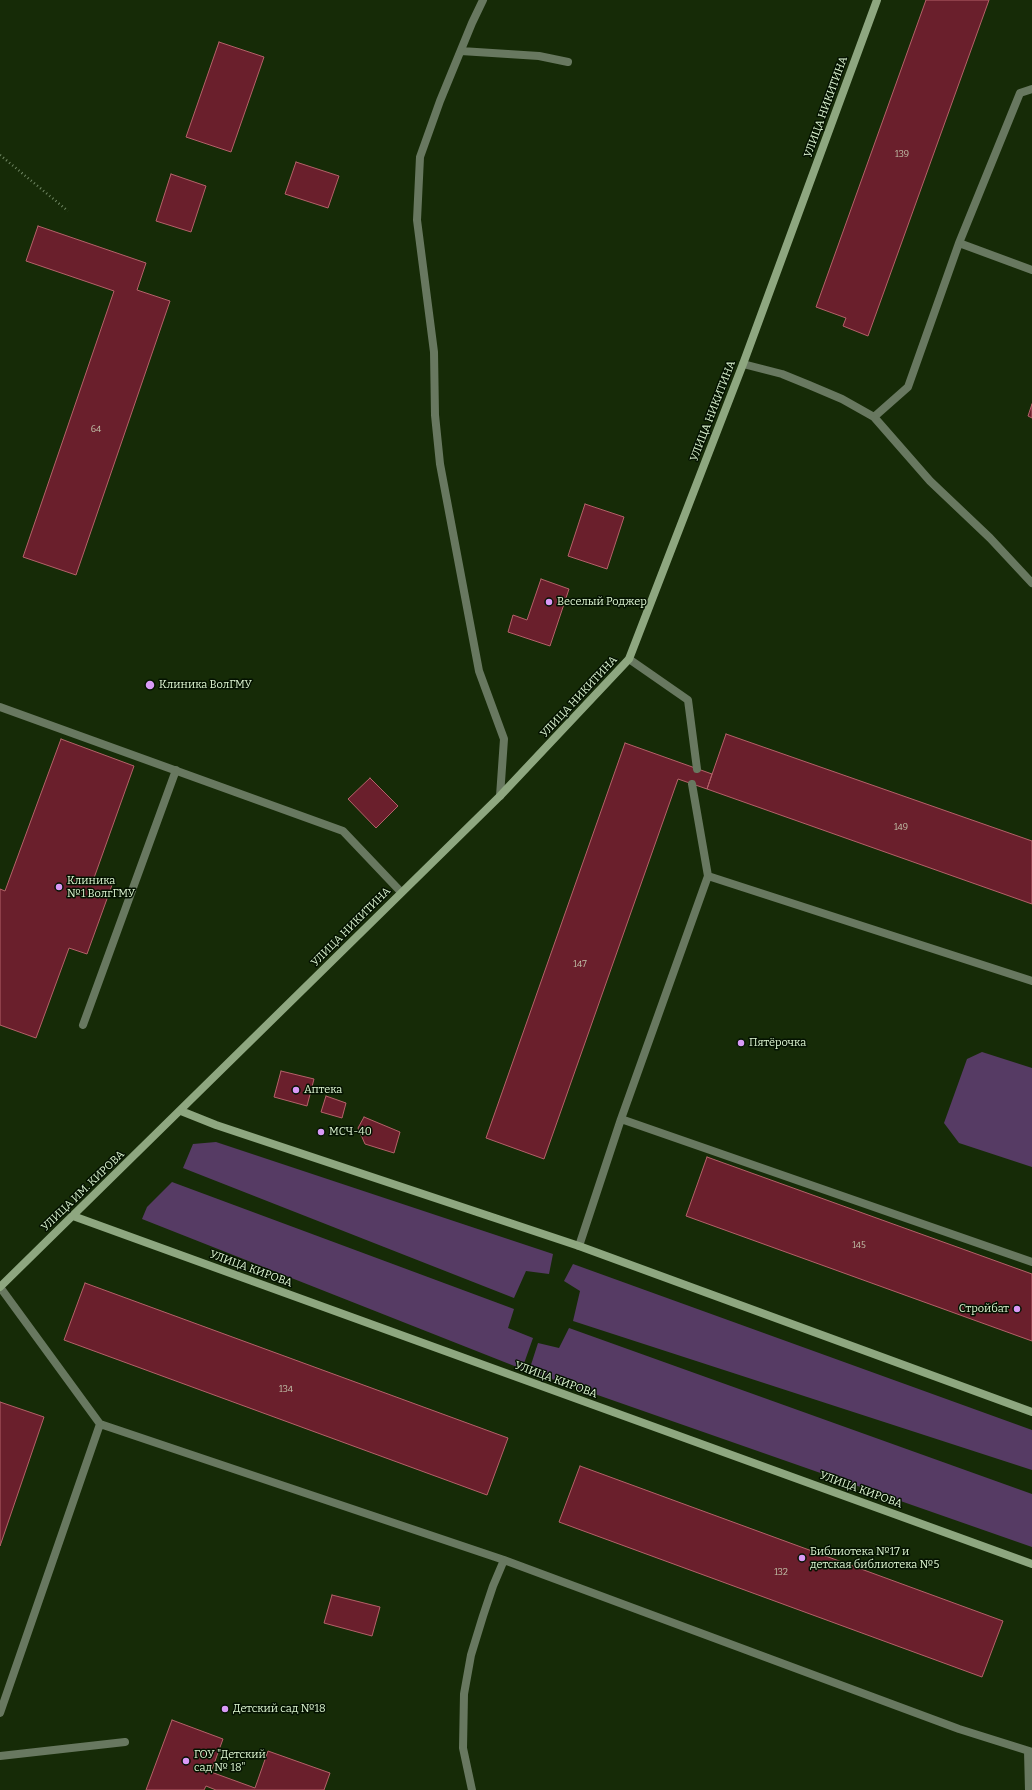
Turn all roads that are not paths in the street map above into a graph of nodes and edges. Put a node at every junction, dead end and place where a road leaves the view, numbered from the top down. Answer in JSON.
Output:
{"nodes":[{"id":1,"x":483,"y":0,"type":"edge"},
{"id":2,"x":877,"y":0,"type":"edge"},
{"id":3,"x":460,"y":51,"type":"junction"},
{"id":4,"x":568,"y":62,"type":"dead end"},
{"id":5,"x":1032,"y":89,"type":"edge"},
{"id":6,"x":959,"y":243,"type":"junction"},
{"id":7,"x":1032,"y":270,"type":"edge"},
{"id":8,"x":743,"y":364,"type":"junction"},
{"id":9,"x":874,"y":417,"type":"junction"},
{"id":10,"x":1032,"y":583,"type":"edge"},
{"id":11,"x":629,"y":659,"type":"junction"},
{"id":12,"x":0,"y":707,"type":"edge"},
{"id":13,"x":697,"y":769,"type":"dead end"},
{"id":14,"x":176,"y":770,"type":"junction"},
{"id":15,"x":692,"y":784,"type":"dead end"},
{"id":16,"x":500,"y":796,"type":"junction"},
{"id":17,"x":708,"y":876,"type":"junction"},
{"id":18,"x":401,"y":892,"type":"junction"},
{"id":19,"x":1032,"y":981,"type":"edge"},
{"id":20,"x":83,"y":1025,"type":"dead end"},
{"id":21,"x":181,"y":1111,"type":"junction"},
{"id":22,"x":621,"y":1119,"type":"junction"},
{"id":23,"x":73,"y":1216,"type":"junction"},
{"id":24,"x":579,"y":1246,"type":"junction"},
{"id":25,"x":1032,"y":1262,"type":"edge"},
{"id":26,"x":0,"y":1287,"type":"edge"},
{"id":27,"x":1032,"y":1412,"type":"edge"},
{"id":28,"x":100,"y":1424,"type":"junction"},
{"id":29,"x":504,"y":1560,"type":"junction"},
{"id":30,"x":1032,"y":1564,"type":"edge"},
{"id":31,"x":0,"y":1714,"type":"edge"},
{"id":32,"x":125,"y":1742,"type":"dead end"},
{"id":33,"x":1030,"y":1752,"type":"edge"},
{"id":34,"x":0,"y":1756,"type":"edge"},
{"id":35,"x":472,"y":1790,"type":"edge"},
{"id":36,"x":1029,"y":1790,"type":"edge"}],
"edges":[{"from":1,"to":3,"type":"lane"},
{"from":2,"to":8,"type":"main road","name":"УЛИЦА НИКИТИНА"},
{"from":3,"to":4,"type":"lane"},
{"from":3,"to":16,"type":"lane"},
{"from":5,"to":6,"type":"lane"},
{"from":6,"to":7,"type":"lane"},
{"from":6,"to":9,"type":"lane"},
{"from":8,"to":9,"type":"lane"},
{"from":8,"to":11,"type":"main road","name":"УЛИЦА НИКИТИНА"},
{"from":9,"to":10,"type":"lane"},
{"from":11,"to":13,"type":"lane"},
{"from":11,"to":16,"type":"main road","name":"УЛИЦА НИКИТИНА"},
{"from":12,"to":14,"type":"lane"},
{"from":14,"to":18,"type":"lane"},
{"from":14,"to":20,"type":"lane"},
{"from":15,"to":17,"type":"lane"},
{"from":16,"to":18,"type":"main road","name":"УЛИЦА НИКИТИНА"},
{"from":17,"to":19,"type":"lane"},
{"from":17,"to":22,"type":"lane"},
{"from":18,"to":21,"type":"main road","name":"УЛИЦА НИКИТИНА"},
{"from":21,"to":23,"type":"main road","name":"УЛИЦА ИМ. КИРОВА"},
{"from":21,"to":24,"type":"main road"},
{"from":22,"to":24,"type":"lane"},
{"from":22,"to":25,"type":"lane"},
{"from":23,"to":26,"type":"main road","name":"УЛИЦА ИМ. КИРОВА"},
{"from":23,"to":30,"type":"main road","name":"УЛИЦА КИРОВА"},
{"from":24,"to":27,"type":"main road"},
{"from":26,"to":28,"type":"lane"},
{"from":28,"to":29,"type":"lane"},
{"from":28,"to":31,"type":"lane"},
{"from":29,"to":33,"type":"lane"},
{"from":29,"to":35,"type":"lane"},
{"from":32,"to":34,"type":"lane"},
{"from":33,"to":36,"type":"lane"}]}
